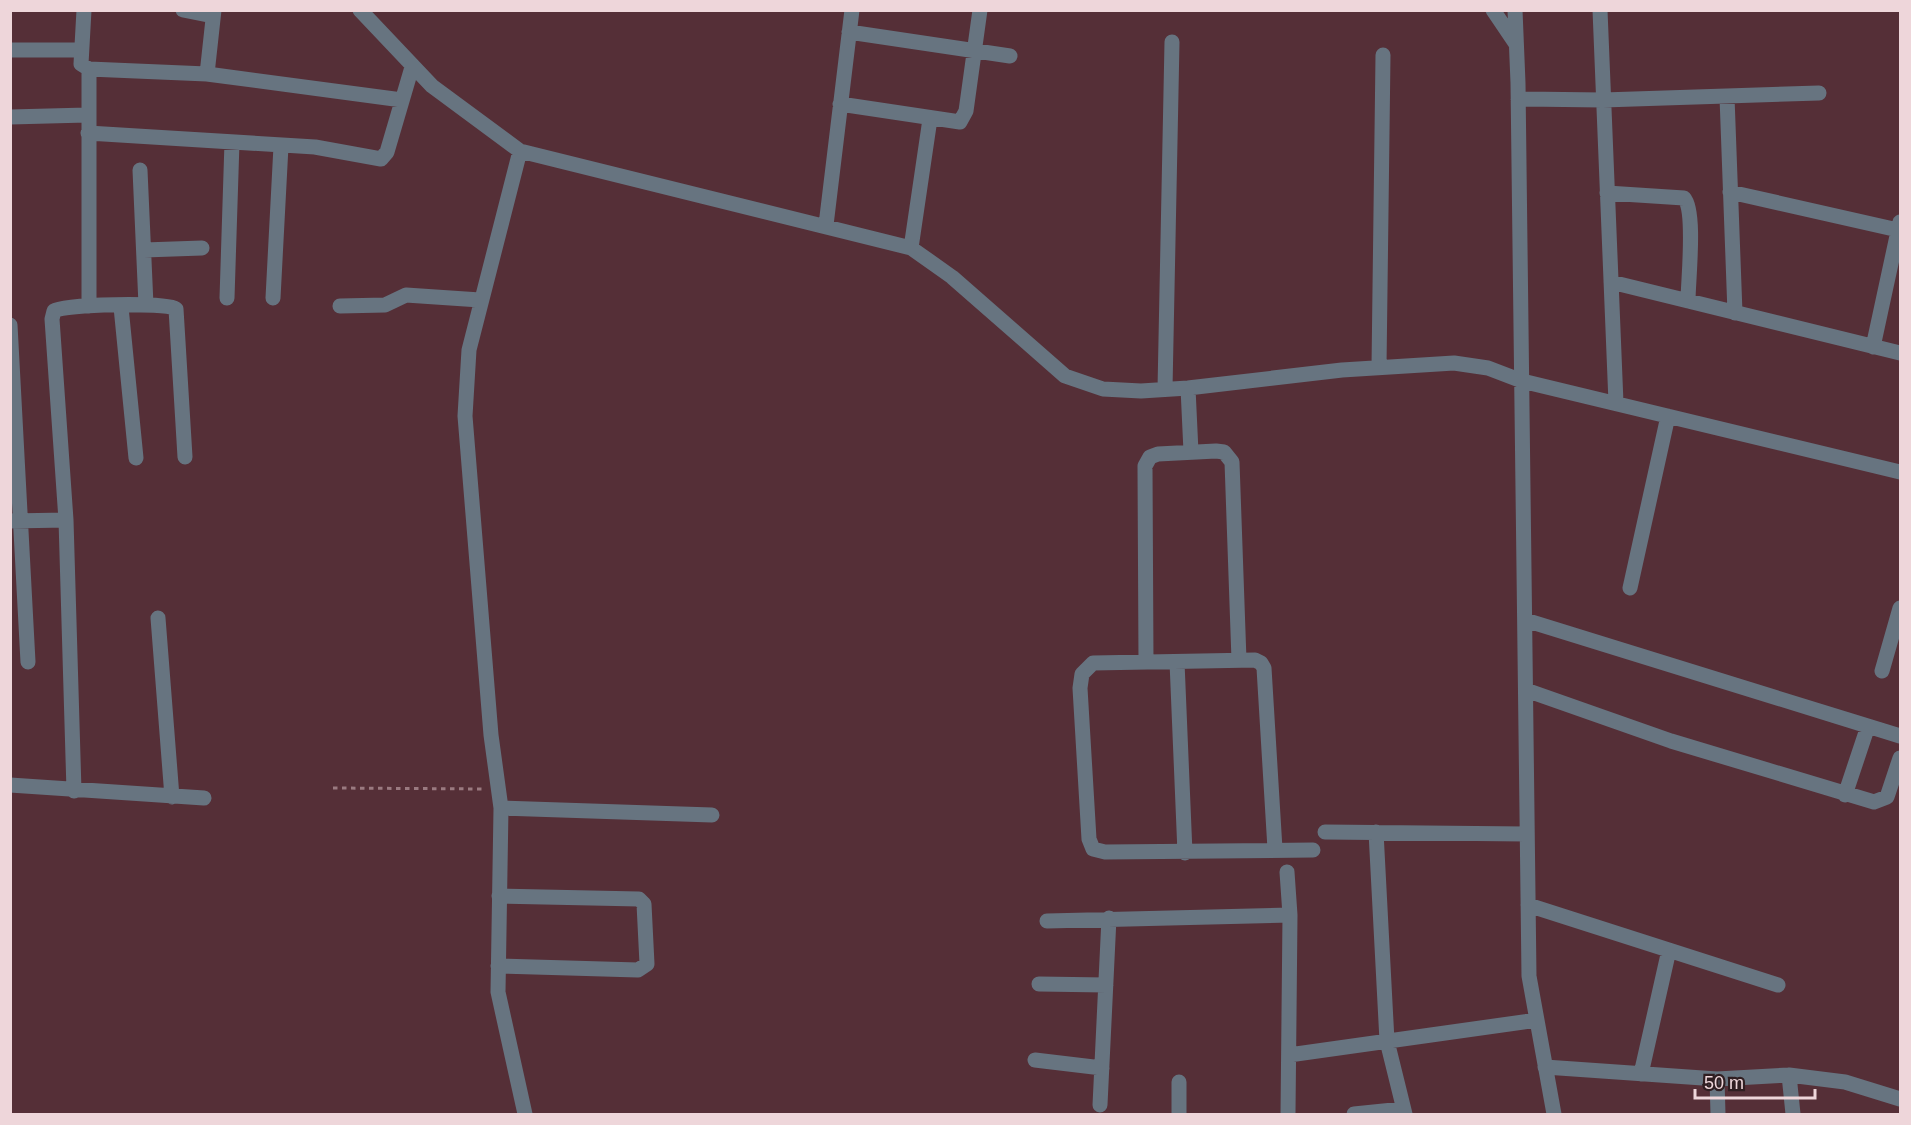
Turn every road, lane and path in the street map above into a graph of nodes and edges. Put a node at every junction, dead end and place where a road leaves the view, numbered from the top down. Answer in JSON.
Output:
{"nodes":[{"id":1,"x":84,"y":10,"type":"edge"},
{"id":2,"x":183,"y":10,"type":"edge"},
{"id":3,"x":360,"y":10,"type":"edge"},
{"id":4,"x":852,"y":10,"type":"edge"},
{"id":5,"x":980,"y":10,"type":"edge"},
{"id":6,"x":1493,"y":10,"type":"edge"},
{"id":7,"x":1515,"y":10,"type":"edge"},
{"id":8,"x":1600,"y":10,"type":"edge"},
{"id":9,"x":213,"y":14,"type":"edge"},
{"id":10,"x":849,"y":32,"type":"junction"},
{"id":11,"x":1172,"y":42,"type":"dead end"},
{"id":12,"x":1516,"y":44,"type":"junction"},
{"id":13,"x":10,"y":50,"type":"edge"},
{"id":14,"x":81,"y":50,"type":"junction"},
{"id":15,"x":976,"y":50,"type":"junction"},
{"id":16,"x":1383,"y":55,"type":"dead end"},
{"id":17,"x":1010,"y":57,"type":"dead end"},
{"id":18,"x":412,"y":67,"type":"junction"},
{"id":19,"x":89,"y":69,"type":"junction"},
{"id":20,"x":207,"y":74,"type":"junction"},
{"id":21,"x":1819,"y":93,"type":"dead end"},
{"id":22,"x":1727,"y":97,"type":"junction"},
{"id":23,"x":1518,"y":99,"type":"junction"},
{"id":24,"x":402,"y":100,"type":"junction"},
{"id":25,"x":1603,"y":100,"type":"junction"},
{"id":26,"x":840,"y":104,"type":"junction"},
{"id":27,"x":87,"y":115,"type":"junction"},
{"id":28,"x":10,"y":117,"type":"edge"},
{"id":29,"x":930,"y":119,"type":"junction"},
{"id":30,"x":88,"y":133,"type":"junction"},
{"id":31,"x":232,"y":142,"type":"junction"},
{"id":32,"x":281,"y":146,"type":"junction"},
{"id":33,"x":520,"y":151,"type":"junction"},
{"id":34,"x":140,"y":170,"type":"dead end"},
{"id":35,"x":1730,"y":192,"type":"junction"},
{"id":36,"x":1607,"y":193,"type":"junction"},
{"id":37,"x":826,"y":225,"type":"junction"},
{"id":38,"x":1899,"y":226,"type":"edge"},
{"id":39,"x":202,"y":248,"type":"dead end"},
{"id":40,"x":911,"y":248,"type":"junction"},
{"id":41,"x":144,"y":250,"type":"junction"},
{"id":42,"x":1611,"y":282,"type":"junction"},
{"id":43,"x":227,"y":298,"type":"dead end"},
{"id":44,"x":273,"y":298,"type":"dead end"},
{"id":45,"x":480,"y":300,"type":"junction"},
{"id":46,"x":1688,"y":301,"type":"junction"},
{"id":47,"x":146,"y":305,"type":"junction"},
{"id":48,"x":88,"y":306,"type":"junction"},
{"id":49,"x":340,"y":306,"type":"dead end"},
{"id":50,"x":121,"y":307,"type":"junction"},
{"id":51,"x":1735,"y":313,"type":"junction"},
{"id":52,"x":10,"y":325,"type":"edge"},
{"id":53,"x":1873,"y":347,"type":"junction"},
{"id":54,"x":1900,"y":353,"type":"edge"},
{"id":55,"x":1379,"y":367,"type":"junction"},
{"id":56,"x":1522,"y":381,"type":"junction"},
{"id":57,"x":1188,"y":388,"type":"junction"},
{"id":58,"x":1165,"y":389,"type":"junction"},
{"id":59,"x":1616,"y":403,"type":"junction"},
{"id":60,"x":1668,"y":416,"type":"junction"},
{"id":61,"x":1191,"y":452,"type":"junction"},
{"id":62,"x":185,"y":457,"type":"dead end"},
{"id":63,"x":136,"y":458,"type":"dead end"},
{"id":64,"x":1900,"y":472,"type":"edge"},
{"id":65,"x":66,"y":520,"type":"junction"},
{"id":66,"x":16,"y":521,"type":"edge"},
{"id":67,"x":1630,"y":588,"type":"dead end"},
{"id":68,"x":1900,"y":608,"type":"edge"},
{"id":69,"x":158,"y":618,"type":"dead end"},
{"id":70,"x":1525,"y":620,"type":"junction"},
{"id":71,"x":1239,"y":660,"type":"junction"},
{"id":72,"x":28,"y":662,"type":"dead end"},
{"id":73,"x":1146,"y":662,"type":"junction"},
{"id":74,"x":1177,"y":662,"type":"junction"},
{"id":75,"x":1882,"y":671,"type":"dead end"},
{"id":76,"x":1526,"y":690,"type":"junction"},
{"id":77,"x":1868,"y":726,"type":"junction"},
{"id":78,"x":1900,"y":736,"type":"edge"},
{"id":79,"x":1900,"y":758,"type":"edge"},
{"id":80,"x":10,"y":785,"type":"edge"},
{"id":81,"x":333,"y":788,"type":"dead end"},
{"id":82,"x":499,"y":789,"type":"junction"},
{"id":83,"x":74,"y":792,"type":"junction"},
{"id":84,"x":1845,"y":795,"type":"junction"},
{"id":85,"x":172,"y":797,"type":"junction"},
{"id":86,"x":204,"y":798,"type":"dead end"},
{"id":87,"x":501,"y":808,"type":"junction"},
{"id":88,"x":712,"y":815,"type":"dead end"},
{"id":89,"x":1325,"y":831,"type":"dead end"},
{"id":90,"x":1376,"y":832,"type":"junction"},
{"id":91,"x":1527,"y":834,"type":"junction"},
{"id":92,"x":1275,"y":849,"type":"junction"},
{"id":93,"x":1313,"y":850,"type":"dead end"},
{"id":94,"x":1185,"y":853,"type":"junction"},
{"id":95,"x":1287,"y":872,"type":"dead end"},
{"id":96,"x":499,"y":896,"type":"junction"},
{"id":97,"x":1528,"y":904,"type":"junction"},
{"id":98,"x":1290,"y":915,"type":"junction"},
{"id":99,"x":1108,"y":918,"type":"junction"},
{"id":100,"x":1047,"y":921,"type":"dead end"},
{"id":101,"x":1670,"y":950,"type":"junction"},
{"id":102,"x":498,"y":966,"type":"junction"},
{"id":103,"x":1039,"y":984,"type":"dead end"},
{"id":104,"x":1106,"y":985,"type":"junction"},
{"id":105,"x":1778,"y":985,"type":"dead end"},
{"id":106,"x":1537,"y":1020,"type":"junction"},
{"id":107,"x":1387,"y":1041,"type":"junction"},
{"id":108,"x":1289,"y":1055,"type":"junction"},
{"id":109,"x":1035,"y":1060,"type":"dead end"},
{"id":110,"x":1545,"y":1067,"type":"junction"},
{"id":111,"x":1102,"y":1068,"type":"junction"},
{"id":112,"x":1641,"y":1074,"type":"junction"},
{"id":113,"x":1789,"y":1075,"type":"junction"},
{"id":114,"x":1717,"y":1079,"type":"junction"},
{"id":115,"x":1179,"y":1082,"type":"dead end"},
{"id":116,"x":1900,"y":1099,"type":"edge"},
{"id":117,"x":1100,"y":1106,"type":"dead end"},
{"id":118,"x":1404,"y":1112,"type":"edge"},
{"id":119,"x":525,"y":1114,"type":"edge"},
{"id":120,"x":1179,"y":1114,"type":"edge"},
{"id":121,"x":1288,"y":1114,"type":"edge"},
{"id":122,"x":1354,"y":1114,"type":"edge"},
{"id":123,"x":1554,"y":1114,"type":"edge"},
{"id":124,"x":1718,"y":1114,"type":"edge"},
{"id":125,"x":1793,"y":1114,"type":"edge"}],
"edges":[{"from":1,"to":14,"type":"street"},
{"from":2,"to":9,"type":"street"},
{"from":3,"to":18,"type":"street"},
{"from":4,"to":10,"type":"street"},
{"from":5,"to":15,"type":"street"},
{"from":6,"to":12,"type":"street"},
{"from":7,"to":12,"type":"street"},
{"from":8,"to":25,"type":"street"},
{"from":9,"to":20,"type":"street"},
{"from":10,"to":15,"type":"street"},
{"from":10,"to":26,"type":"street"},
{"from":11,"to":58,"type":"street"},
{"from":12,"to":23,"type":"street"},
{"from":13,"to":14,"type":"street"},
{"from":14,"to":19,"type":"street"},
{"from":15,"to":17,"type":"street"},
{"from":15,"to":29,"type":"street"},
{"from":16,"to":55,"type":"street"},
{"from":18,"to":24,"type":"street"},
{"from":18,"to":33,"type":"street"},
{"from":19,"to":20,"type":"street"},
{"from":19,"to":27,"type":"street"},
{"from":20,"to":24,"type":"street"},
{"from":21,"to":22,"type":"street"},
{"from":22,"to":25,"type":"street"},
{"from":22,"to":35,"type":"street"},
{"from":23,"to":25,"type":"street"},
{"from":23,"to":56,"type":"street"},
{"from":24,"to":32,"type":"street"},
{"from":25,"to":36,"type":"street"},
{"from":26,"to":29,"type":"street"},
{"from":26,"to":37,"type":"street"},
{"from":27,"to":28,"type":"street"},
{"from":27,"to":30,"type":"street"},
{"from":29,"to":40,"type":"street"},
{"from":30,"to":31,"type":"street"},
{"from":30,"to":48,"type":"street"},
{"from":31,"to":32,"type":"street"},
{"from":31,"to":43,"type":"street"},
{"from":32,"to":44,"type":"street"},
{"from":33,"to":37,"type":"street"},
{"from":33,"to":45,"type":"street"},
{"from":34,"to":41,"type":"street"},
{"from":35,"to":38,"type":"street"},
{"from":35,"to":51,"type":"street"},
{"from":36,"to":42,"type":"street"},
{"from":36,"to":46,"type":"street"},
{"from":37,"to":40,"type":"street"},
{"from":38,"to":53,"type":"street"},
{"from":39,"to":41,"type":"street"},
{"from":40,"to":58,"type":"street"},
{"from":41,"to":47,"type":"street"},
{"from":42,"to":46,"type":"street"},
{"from":42,"to":59,"type":"street"},
{"from":45,"to":49,"type":"street"},
{"from":45,"to":82,"type":"street"},
{"from":46,"to":51,"type":"street"},
{"from":47,"to":50,"type":"street"},
{"from":47,"to":62,"type":"street"},
{"from":48,"to":50,"type":"street"},
{"from":48,"to":65,"type":"street"},
{"from":50,"to":63,"type":"street"},
{"from":51,"to":53,"type":"street"},
{"from":52,"to":66,"type":"street"},
{"from":53,"to":54,"type":"street"},
{"from":55,"to":56,"type":"street"},
{"from":55,"to":57,"type":"street"},
{"from":56,"to":59,"type":"street"},
{"from":56,"to":70,"type":"street"},
{"from":57,"to":58,"type":"street"},
{"from":57,"to":61,"type":"street"},
{"from":59,"to":60,"type":"street"},
{"from":60,"to":64,"type":"street"},
{"from":60,"to":67,"type":"street"},
{"from":61,"to":71,"type":"street"},
{"from":61,"to":73,"type":"street"},
{"from":65,"to":66,"type":"street"},
{"from":65,"to":83,"type":"street"},
{"from":66,"to":72,"type":"street"},
{"from":68,"to":75,"type":"street"},
{"from":69,"to":85,"type":"street"},
{"from":70,"to":76,"type":"street"},
{"from":70,"to":77,"type":"street"},
{"from":71,"to":74,"type":"street"},
{"from":71,"to":92,"type":"street"},
{"from":73,"to":74,"type":"street"},
{"from":73,"to":94,"type":"street"},
{"from":74,"to":94,"type":"street"},
{"from":76,"to":84,"type":"street"},
{"from":76,"to":91,"type":"street"},
{"from":77,"to":78,"type":"street"},
{"from":77,"to":84,"type":"street"},
{"from":79,"to":84,"type":"street"},
{"from":80,"to":83,"type":"street"},
{"from":81,"to":82,"type":"path"},
{"from":82,"to":87,"type":"street"},
{"from":83,"to":85,"type":"street"},
{"from":85,"to":86,"type":"street"},
{"from":87,"to":88,"type":"street"},
{"from":87,"to":96,"type":"street"},
{"from":89,"to":90,"type":"street"},
{"from":90,"to":91,"type":"street"},
{"from":90,"to":107,"type":"street"},
{"from":91,"to":97,"type":"street"},
{"from":92,"to":93,"type":"street"},
{"from":92,"to":94,"type":"street"},
{"from":95,"to":98,"type":"street"},
{"from":96,"to":102,"type":"street"},
{"from":96,"to":102,"type":"street"},
{"from":97,"to":101,"type":"street"},
{"from":97,"to":106,"type":"street"},
{"from":98,"to":99,"type":"street"},
{"from":98,"to":108,"type":"street"},
{"from":99,"to":100,"type":"street"},
{"from":99,"to":104,"type":"street"},
{"from":101,"to":105,"type":"street"},
{"from":101,"to":112,"type":"street"},
{"from":102,"to":119,"type":"street"},
{"from":103,"to":104,"type":"street"},
{"from":104,"to":111,"type":"street"},
{"from":106,"to":107,"type":"street"},
{"from":106,"to":110,"type":"street"},
{"from":107,"to":108,"type":"street"},
{"from":107,"to":118,"type":"street"},
{"from":108,"to":121,"type":"street"},
{"from":109,"to":111,"type":"street"},
{"from":110,"to":112,"type":"street"},
{"from":110,"to":123,"type":"street"},
{"from":111,"to":117,"type":"street"},
{"from":112,"to":114,"type":"street"},
{"from":113,"to":114,"type":"street"},
{"from":113,"to":116,"type":"street"},
{"from":113,"to":125,"type":"street"},
{"from":114,"to":124,"type":"street"},
{"from":115,"to":120,"type":"street"},
{"from":118,"to":122,"type":"street"}]}
